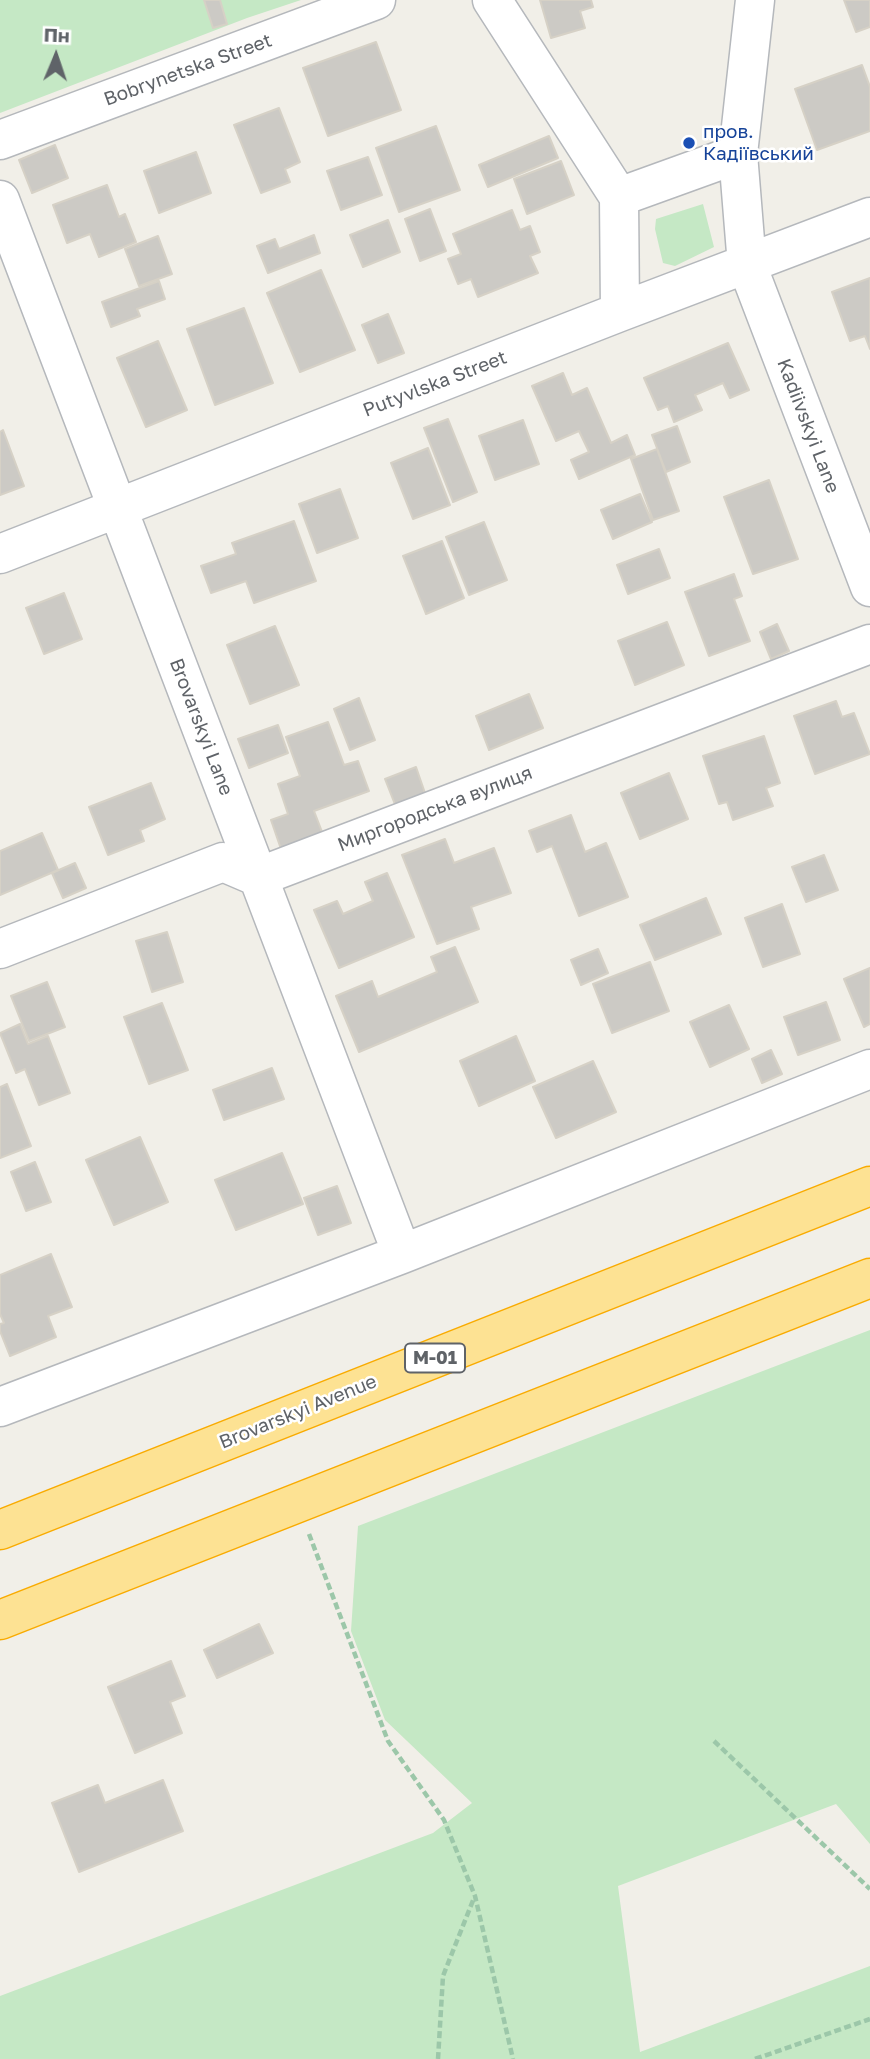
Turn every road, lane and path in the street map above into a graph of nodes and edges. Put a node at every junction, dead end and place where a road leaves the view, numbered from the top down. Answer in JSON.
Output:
{"nodes":[{"id":1,"x":376,"y":0,"type":"edge"},
{"id":2,"x":492,"y":0,"type":"edge"},
{"id":3,"x":755,"y":0,"type":"edge"},
{"id":4,"x":0,"y":140,"type":"edge"},
{"id":5,"x":738,"y":153,"type":"junction"},
{"id":6,"x":619,"y":197,"type":"junction"},
{"id":7,"x":0,"y":200,"type":"edge"},
{"id":8,"x":870,"y":217,"type":"edge"},
{"id":9,"x":747,"y":265,"type":"junction"},
{"id":10,"x":620,"y":312,"type":"junction"},
{"id":11,"x":117,"y":508,"type":"junction"},
{"id":12,"x":0,"y":554,"type":"edge"},
{"id":13,"x":870,"y":586,"type":"edge"},
{"id":14,"x":870,"y":644,"type":"edge"},
{"id":15,"x":258,"y":877,"type":"junction"},
{"id":16,"x":0,"y":949,"type":"edge"},
{"id":17,"x":870,"y":1069,"type":"edge"},
{"id":18,"x":870,"y":1186,"type":"edge"},
{"id":19,"x":402,"y":1254,"type":"junction"},
{"id":20,"x":870,"y":1278,"type":"edge"},
{"id":21,"x":0,"y":1407,"type":"edge"},
{"id":22,"x":298,"y":1504,"type":"junction"},
{"id":23,"x":0,"y":1530,"type":"edge"},
{"id":24,"x":0,"y":1620,"type":"edge"},
{"id":25,"x":715,"y":1741,"type":"dead end"},
{"id":26,"x":870,"y":1889,"type":"edge"},
{"id":27,"x":475,"y":1896,"type":"junction"},
{"id":28,"x":870,"y":2019,"type":"edge"},
{"id":29,"x":438,"y":2059,"type":"edge"},
{"id":30,"x":513,"y":2059,"type":"edge"},
{"id":31,"x":755,"y":2059,"type":"edge"}],
"edges":[{"from":1,"to":4,"type":"street","name":"Bobrynetska Street"},
{"from":2,"to":6,"type":"street"},
{"from":3,"to":5,"type":"street","name":"Kadiivskyi Lane"},
{"from":5,"to":6,"type":"street"},
{"from":5,"to":9,"type":"street","name":"Kadiivskyi Lane"},
{"from":6,"to":10,"type":"street"},
{"from":7,"to":11,"type":"street","name":"Brovarskyi Lane"},
{"from":8,"to":9,"type":"street","name":"Putyvlska Street"},
{"from":9,"to":10,"type":"street","name":"Putyvlska Street"},
{"from":9,"to":13,"type":"street","name":"Kadiivskyi Lane"},
{"from":10,"to":11,"type":"street","name":"Putyvlska Street"},
{"from":11,"to":12,"type":"street","name":"Putyvlska Street"},
{"from":11,"to":15,"type":"street","name":"Brovarskyi Lane"},
{"from":14,"to":15,"type":"street","name":"Миргородська вулиця"},
{"from":15,"to":16,"type":"street"},
{"from":15,"to":19,"type":"street","name":"Brovarskyi Lane"},
{"from":17,"to":19,"type":"street"},
{"from":18,"to":23,"type":"highway","name":"Brovarskyi Avenue","number":"М-01"},
{"from":19,"to":21,"type":"street"},
{"from":20,"to":22,"type":"highway"},
{"from":22,"to":24,"type":"highway"},
{"from":22,"to":27,"type":"path"},
{"from":25,"to":26,"type":"path"},
{"from":27,"to":29,"type":"path"},
{"from":27,"to":30,"type":"path"},
{"from":28,"to":31,"type":"path"}]}
